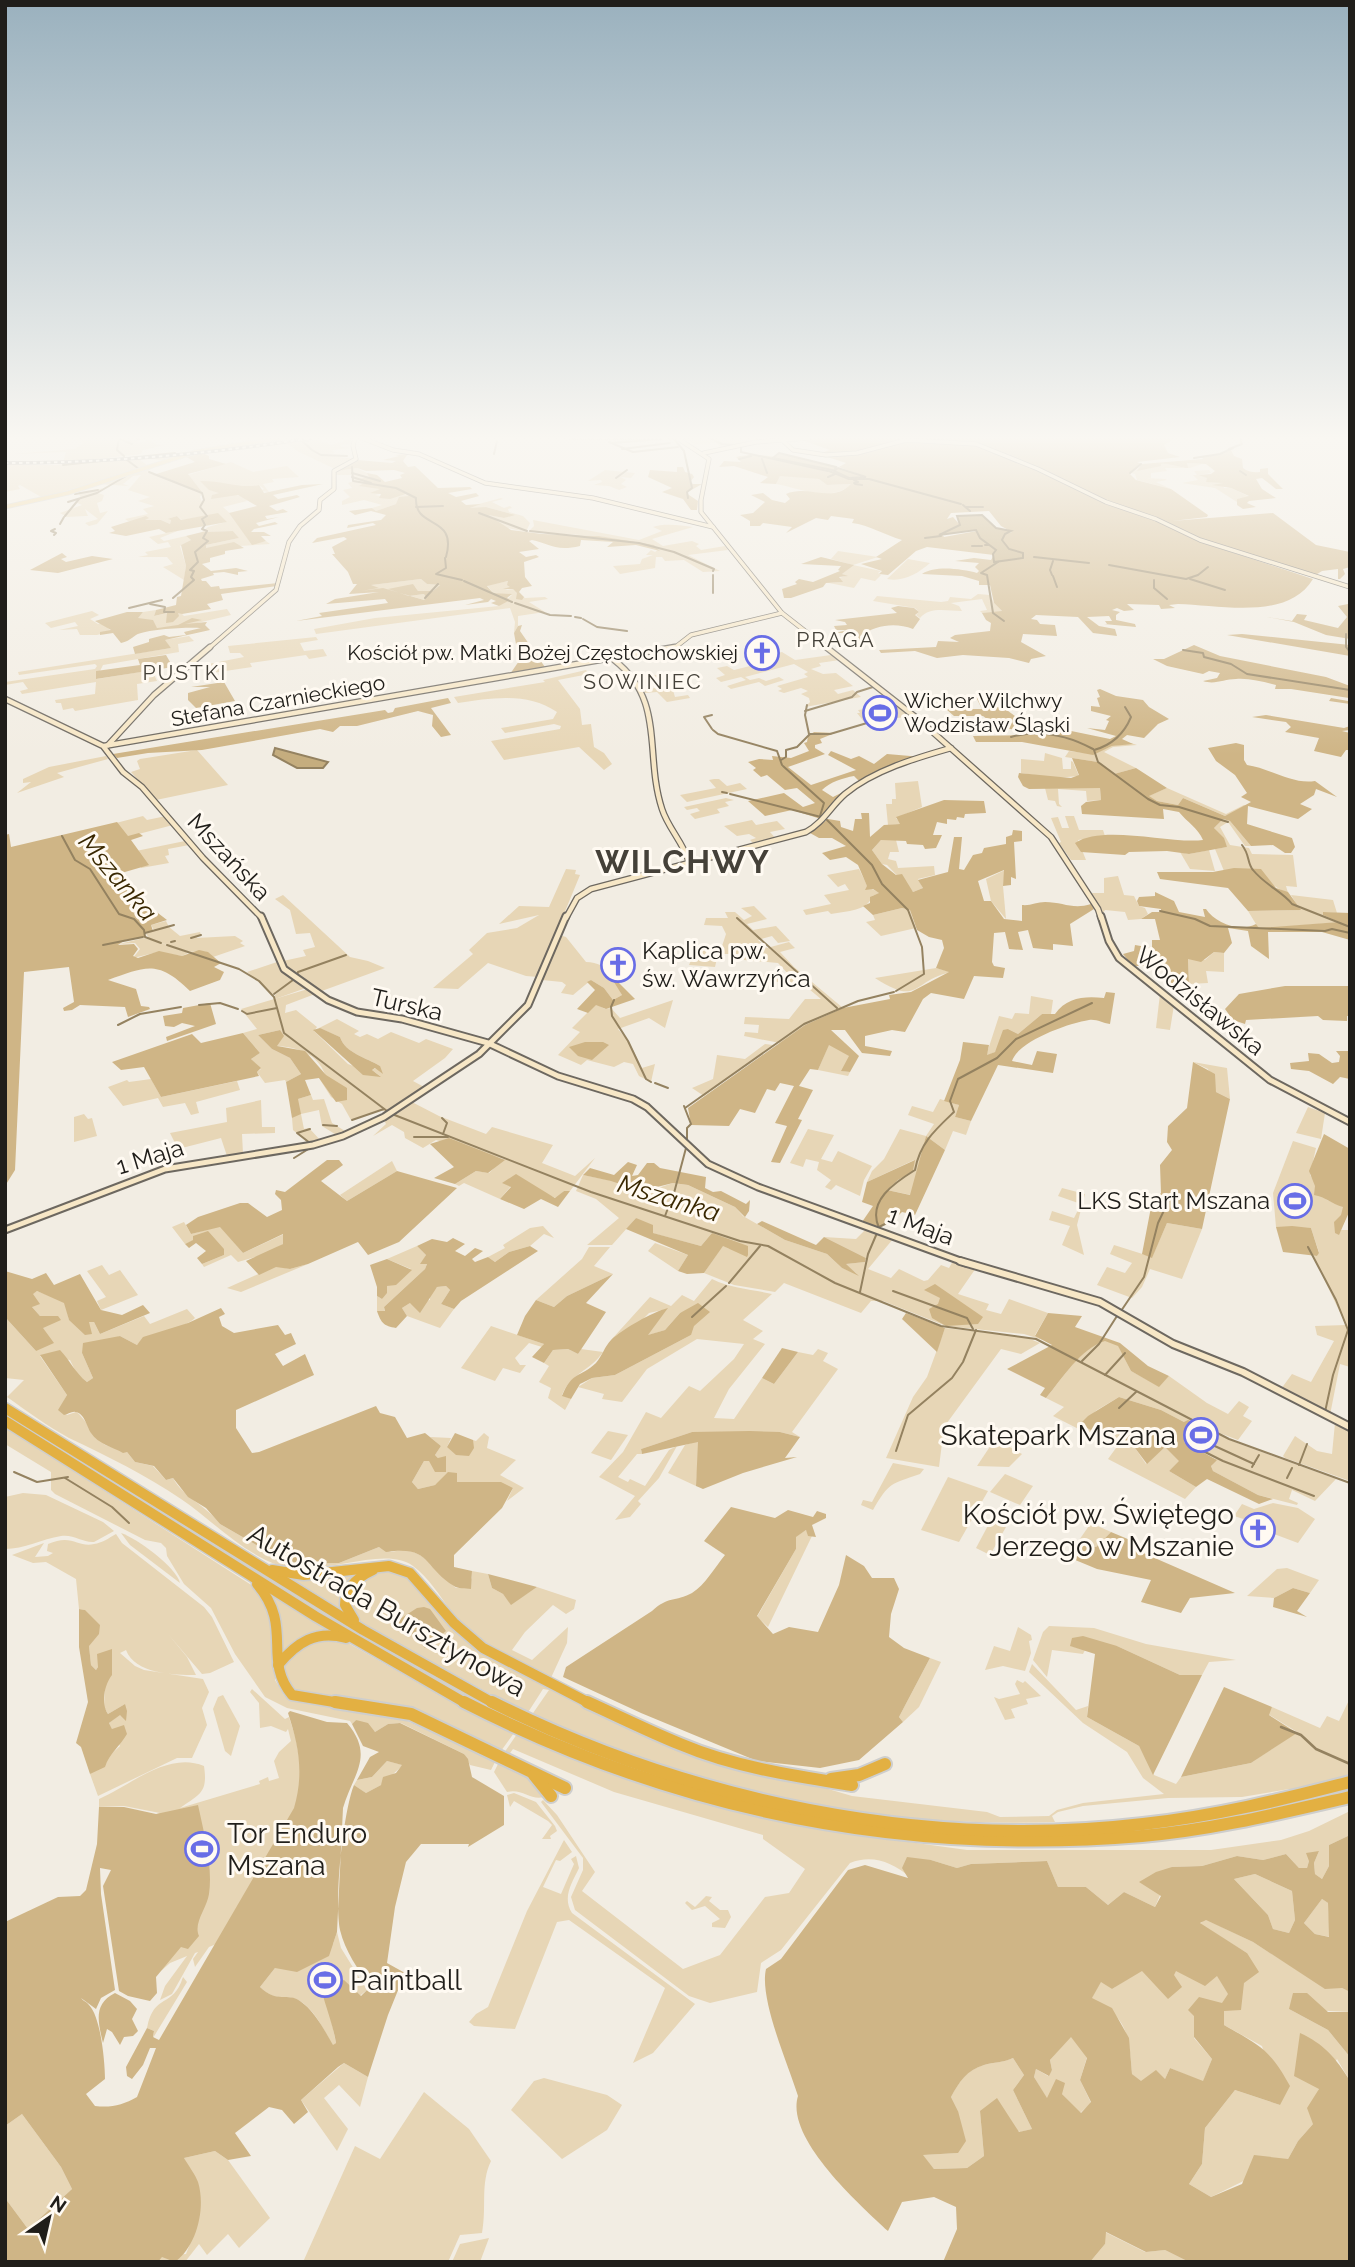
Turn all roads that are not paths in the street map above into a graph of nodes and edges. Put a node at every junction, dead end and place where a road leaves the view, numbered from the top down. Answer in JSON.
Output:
{"nodes":[{"id":1,"x":288,"y":544,"type":"edge"},
{"id":2,"x":726,"y":544,"type":"edge"},
{"id":3,"x":1211,"y":544,"type":"edge"},
{"id":4,"x":1350,"y":587,"type":"edge"},
{"id":5,"x":782,"y":613,"type":"junction"},
{"id":6,"x":614,"y":660,"type":"junction"},
{"id":7,"x":5,"y":699,"type":"edge"},
{"id":8,"x":106,"y":747,"type":"junction"},
{"id":9,"x":952,"y":749,"type":"junction"},
{"id":10,"x":942,"y":751,"type":"joint"},
{"id":11,"x":689,"y":862,"type":"junction"},
{"id":12,"x":317,"y":993,"type":"joint"},
{"id":13,"x":490,"y":1044,"type":"junction"},
{"id":14,"x":1350,"y":1122,"type":"edge"},
{"id":15,"x":5,"y":1230,"type":"edge"},
{"id":16,"x":5,"y":1408,"type":"edge"},
{"id":17,"x":5,"y":1421,"type":"edge"},
{"id":18,"x":1350,"y":1427,"type":"edge"},
{"id":19,"x":250,"y":1560,"type":"junction"},
{"id":20,"x":383,"y":1567,"type":"junction"},
{"id":21,"x":239,"y":1568,"type":"junction"},
{"id":22,"x":365,"y":1639,"type":"junction"},
{"id":23,"x":278,"y":1665,"type":"junction"},
{"id":24,"x":885,"y":1764,"type":"dead end"},
{"id":25,"x":520,"y":1766,"type":"junction"},
{"id":26,"x":814,"y":1779,"type":"junction"},
{"id":27,"x":1350,"y":1783,"type":"edge"},
{"id":28,"x":852,"y":1785,"type":"dead end"},
{"id":29,"x":565,"y":1788,"type":"dead end"},
{"id":30,"x":551,"y":1796,"type":"dead end"},
{"id":31,"x":1350,"y":1797,"type":"edge"}],
"edges":[{"from":1,"to":8,"type":"street"},
{"from":2,"to":5,"type":"street","name":"Wodzisławska"},
{"from":3,"to":4,"type":"street"},
{"from":5,"to":6,"type":"street","name":"Stefana Czarnieckiego"},
{"from":5,"to":9,"type":"street","name":"Wodzisławska"},
{"from":6,"to":8,"type":"street","name":"Stefana Czarnieckiego"},
{"from":6,"to":11,"type":"street"},
{"from":7,"to":8,"type":"street"},
{"from":8,"to":12,"type":"street","name":"Mszańska"},
{"from":9,"to":10,"type":"street"},
{"from":9,"to":14,"type":"street","name":"Wodzisławska"},
{"from":10,"to":11,"type":"street","name":"1 Maja"},
{"from":11,"to":13,"type":"street","name":"1 Maja"},
{"from":12,"to":13,"type":"street","name":"Turska"},
{"from":13,"to":15,"type":"street","name":"1 Maja"},
{"from":13,"to":18,"type":"street","name":"1 Maja"},
{"from":16,"to":19,"type":"highway","name":"Autostrada Bursztynowa"},
{"from":17,"to":21,"type":"highway","name":"Autostrada Bursztynowa"},
{"from":19,"to":20,"type":"highway"},
{"from":19,"to":22,"type":"highway","name":"Autostrada Bursztynowa"},
{"from":20,"to":22,"type":"highway"},
{"from":20,"to":26,"type":"highway"},
{"from":21,"to":22,"type":"highway","name":"Autostrada Bursztynowa"},
{"from":21,"to":23,"type":"highway"},
{"from":22,"to":23,"type":"highway"},
{"from":22,"to":27,"type":"highway","name":"Autostrada Bursztynowa"},
{"from":22,"to":31,"type":"highway","name":"Autostrada Bursztynowa"},
{"from":23,"to":25,"type":"highway"},
{"from":24,"to":26,"type":"highway"},
{"from":25,"to":29,"type":"highway"},
{"from":25,"to":30,"type":"highway"},
{"from":26,"to":28,"type":"highway"}]}
